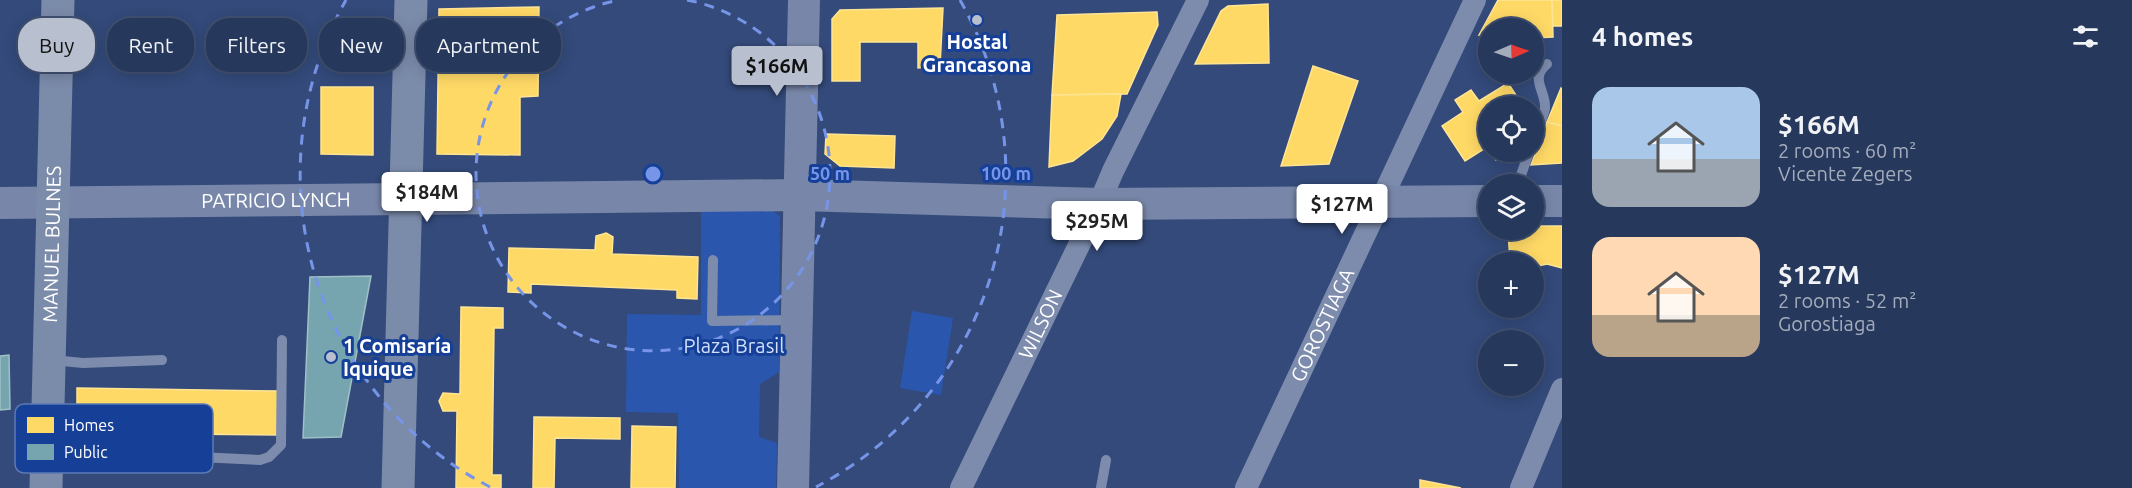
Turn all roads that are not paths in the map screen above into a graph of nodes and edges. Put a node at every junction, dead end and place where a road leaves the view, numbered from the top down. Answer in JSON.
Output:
{"nodes":[{"id":1,"x":58,"y":0,"type":"edge"},
{"id":2,"x":411,"y":0,"type":"edge"},
{"id":3,"x":804,"y":0,"type":"edge"},
{"id":4,"x":1198,"y":0,"type":"edge"},
{"id":5,"x":1475,"y":0,"type":"edge"},
{"id":6,"x":1547,"y":64,"type":"dead end"},
{"id":7,"x":1544,"y":96,"type":"edge"},
{"id":8,"x":1544,"y":97,"type":"edge"},
{"id":9,"x":1544,"y":113,"type":"edge"},
{"id":10,"x":800,"y":195,"type":"junction"},
{"id":11,"x":406,"y":198,"type":"junction"},
{"id":12,"x":53,"y":201,"type":"junction"},
{"id":13,"x":1478,"y":201,"type":"edge"},
{"id":14,"x":1544,"y":201,"type":"edge"},
{"id":15,"x":1562,"y":201,"type":"edge"},
{"id":16,"x":0,"y":202,"type":"edge"},
{"id":17,"x":1380,"y":202,"type":"junction"},
{"id":18,"x":1099,"y":204,"type":"junction"},
{"id":19,"x":712,"y":260,"type":"dead end"},
{"id":20,"x":797,"y":320,"type":"junction"},
{"id":21,"x":282,"y":340,"type":"dead end"},
{"id":22,"x":49,"y":360,"type":"junction"},
{"id":23,"x":162,"y":360,"type":"dead end"},
{"id":24,"x":1562,"y":389,"type":"edge"},
{"id":25,"x":48,"y":404,"type":"edge"},
{"id":26,"x":213,"y":458,"type":"edge"},
{"id":27,"x":1106,"y":460,"type":"dead end"},
{"id":28,"x":46,"y":473,"type":"edge"},
{"id":29,"x":46,"y":488,"type":"edge"},
{"id":30,"x":398,"y":488,"type":"edge"},
{"id":31,"x":793,"y":488,"type":"edge"},
{"id":32,"x":961,"y":488,"type":"edge"},
{"id":33,"x":1101,"y":488,"type":"edge"},
{"id":34,"x":1246,"y":488,"type":"edge"},
{"id":35,"x":1521,"y":488,"type":"edge"}],
"edges":[{"from":1,"to":12,"type":"main road","name":"MANUEL BULNES"},
{"from":2,"to":11,"type":"main road"},
{"from":3,"to":10,"type":"street"},
{"from":4,"to":18,"type":"street","name":"WILSON"},
{"from":5,"to":17,"type":"street","name":"GOROSTIAGA"},
{"from":6,"to":7,"type":"lane"},
{"from":8,"to":9,"type":"lane"},
{"from":10,"to":11,"type":"street","name":"PATRICIO LYNCH"},
{"from":10,"to":18,"type":"street","name":"PATRICIO LYNCH"},
{"from":10,"to":20,"type":"street"},
{"from":11,"to":12,"type":"street","name":"PATRICIO LYNCH"},
{"from":11,"to":30,"type":"main road"},
{"from":12,"to":16,"type":"street","name":"PATRICIO LYNCH"},
{"from":12,"to":22,"type":"main road","name":"MANUEL BULNES"},
{"from":13,"to":17,"type":"street","name":"PATRICIO LYNCH"},
{"from":14,"to":15,"type":"street"},
{"from":17,"to":18,"type":"street","name":"PATRICIO LYNCH"},
{"from":17,"to":34,"type":"street","name":"GOROSTIAGA"},
{"from":18,"to":32,"type":"street","name":"WILSON"},
{"from":19,"to":20,"type":"lane"},
{"from":20,"to":31,"type":"street"},
{"from":21,"to":26,"type":"lane"},
{"from":22,"to":23,"type":"lane"},
{"from":22,"to":25,"type":"main road","name":"MANUEL BULNES"},
{"from":24,"to":35,"type":"street"},
{"from":27,"to":33,"type":"lane"},
{"from":28,"to":29,"type":"main road","name":"MANUEL BULNES"}]}
